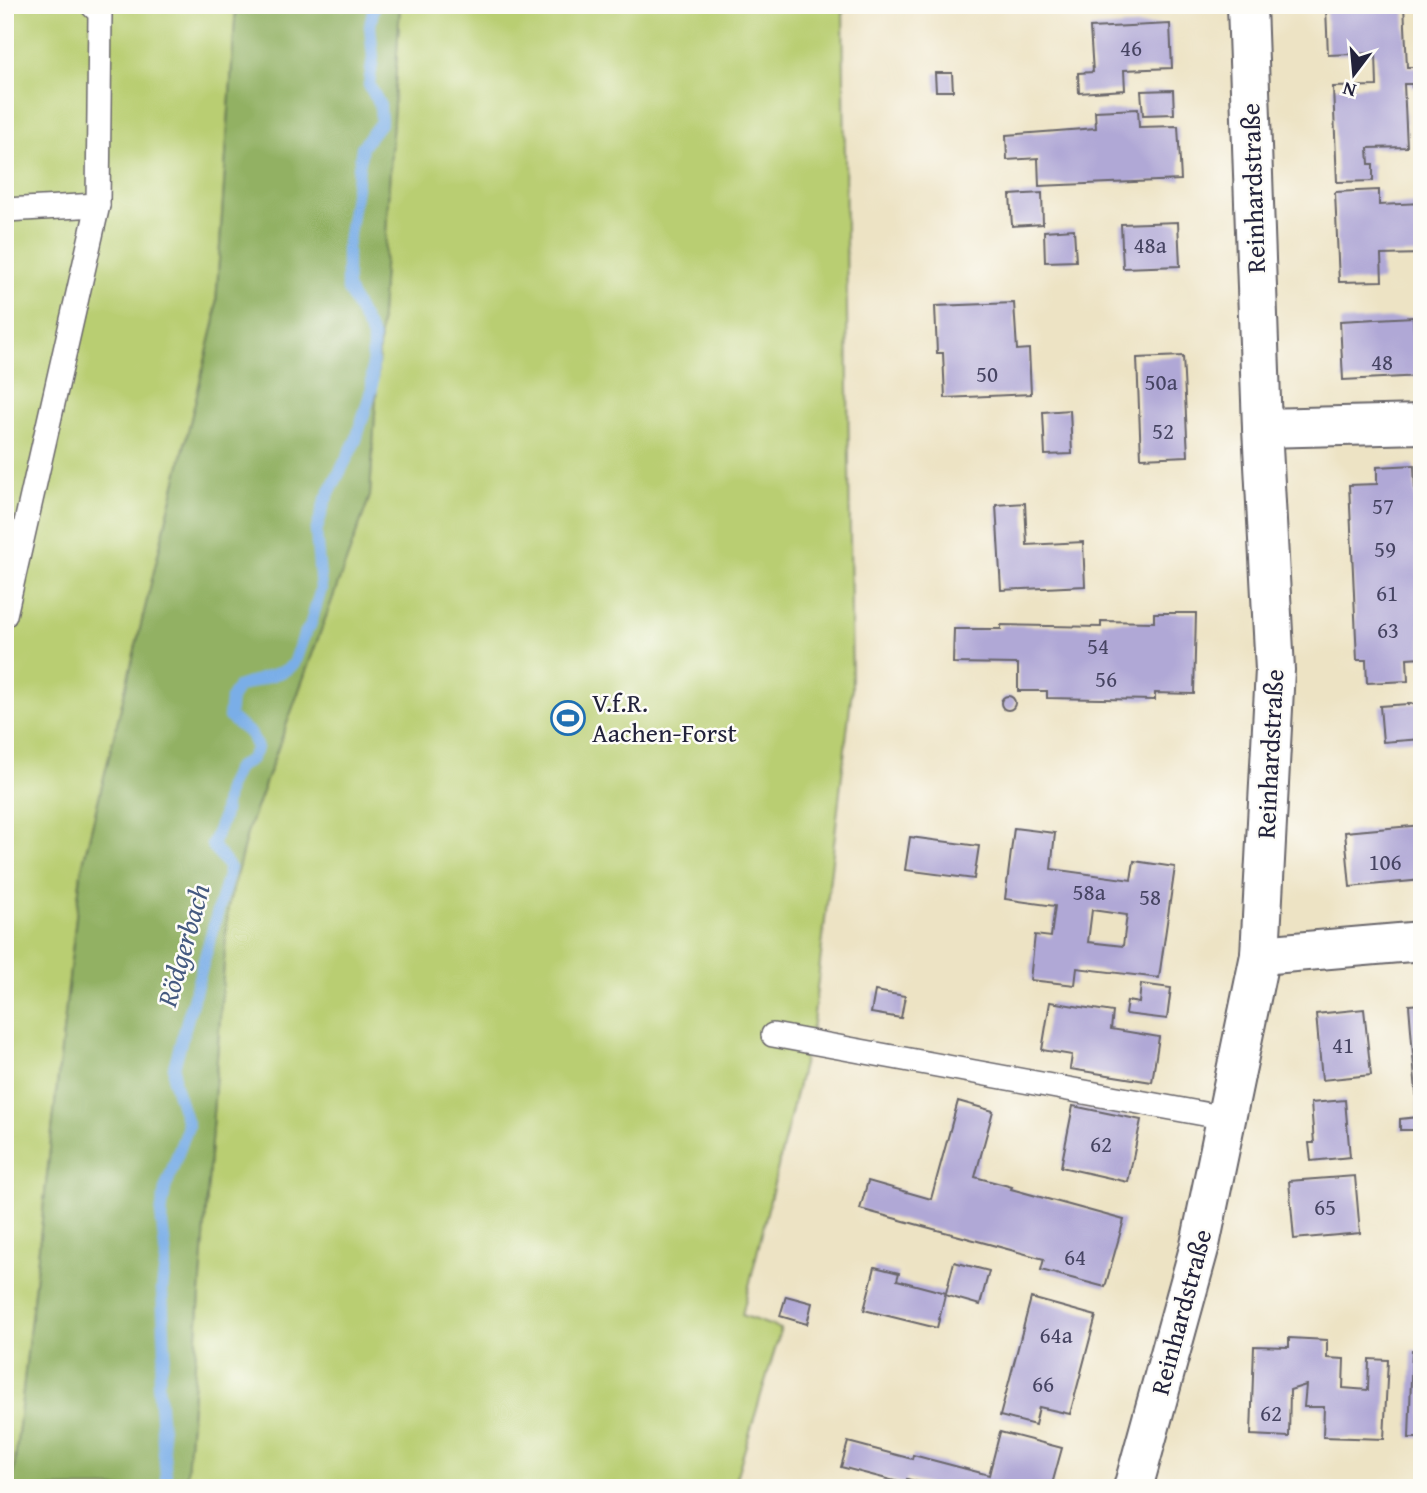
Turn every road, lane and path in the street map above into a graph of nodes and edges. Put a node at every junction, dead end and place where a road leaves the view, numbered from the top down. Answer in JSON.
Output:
{"nodes":[{"id":1,"x":92,"y":5,"type":"edge"},
{"id":2,"x":1247,"y":5,"type":"edge"},
{"id":3,"x":98,"y":205,"type":"junction"},
{"id":4,"x":5,"y":210,"type":"edge"},
{"id":5,"x":1422,"y":424,"type":"edge"},
{"id":6,"x":1262,"y":428,"type":"junction"},
{"id":7,"x":5,"y":615,"type":"edge"},
{"id":8,"x":1422,"y":941,"type":"edge"},
{"id":9,"x":1261,"y":955,"type":"junction"},
{"id":10,"x":773,"y":1035,"type":"dead end"},
{"id":11,"x":1226,"y":1118,"type":"junction"},
{"id":12,"x":1133,"y":1488,"type":"edge"}],
"edges":[{"from":1,"to":3,"type":"lane"},
{"from":2,"to":6,"type":"street","name":"Reinhardstraße"},
{"from":3,"to":4,"type":"lane"},
{"from":3,"to":7,"type":"lane"},
{"from":5,"to":6,"type":"street"},
{"from":6,"to":9,"type":"street","name":"Reinhardstraße"},
{"from":8,"to":9,"type":"street"},
{"from":9,"to":11,"type":"street","name":"Reinhardstraße"},
{"from":10,"to":11,"type":"lane"},
{"from":11,"to":12,"type":"street","name":"Reinhardstraße"}]}
